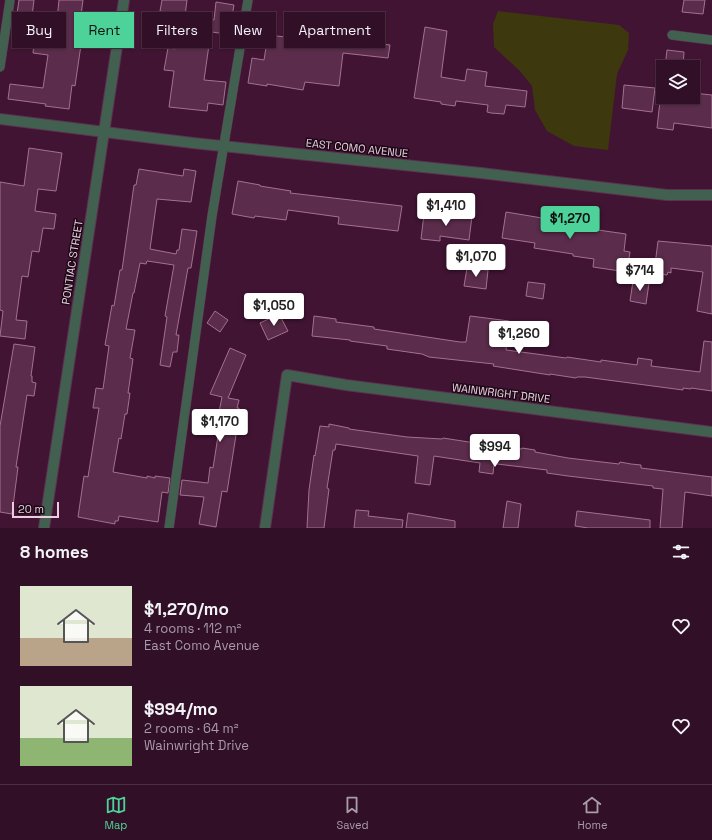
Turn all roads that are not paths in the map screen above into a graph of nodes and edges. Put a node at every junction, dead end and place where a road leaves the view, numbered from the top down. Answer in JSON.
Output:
{"nodes":[{"id":1,"x":10,"y":0,"type":"edge"},
{"id":2,"x":124,"y":0,"type":"edge"},
{"id":3,"x":248,"y":0,"type":"edge"},
{"id":4,"x":672,"y":35,"type":"dead end"},
{"id":5,"x":712,"y":40,"type":"edge"},
{"id":6,"x":0,"y":67,"type":"edge"},
{"id":7,"x":0,"y":119,"type":"edge"},
{"id":8,"x":104,"y":132,"type":"junction"},
{"id":9,"x":223,"y":146,"type":"junction"},
{"id":10,"x":712,"y":195,"type":"edge"},
{"id":11,"x":712,"y":432,"type":"edge"},
{"id":12,"x":44,"y":528,"type":"edge"},
{"id":13,"x":169,"y":528,"type":"edge"},
{"id":14,"x":265,"y":528,"type":"edge"}],
"edges":[{"from":1,"to":6,"type":"lane"},
{"from":2,"to":8,"type":"street","name":"PONTIAC STREET"},
{"from":3,"to":9,"type":"lane"},
{"from":4,"to":5,"type":"lane"},
{"from":7,"to":8,"type":"street","name":"EAST COMO AVENUE"},
{"from":8,"to":9,"type":"street","name":"EAST COMO AVENUE"},
{"from":8,"to":12,"type":"street","name":"PONTIAC STREET"},
{"from":9,"to":10,"type":"street","name":"EAST COMO AVENUE"},
{"from":9,"to":13,"type":"lane"},
{"from":11,"to":14,"type":"street","name":"WAINWRIGHT DRIVE"}]}
